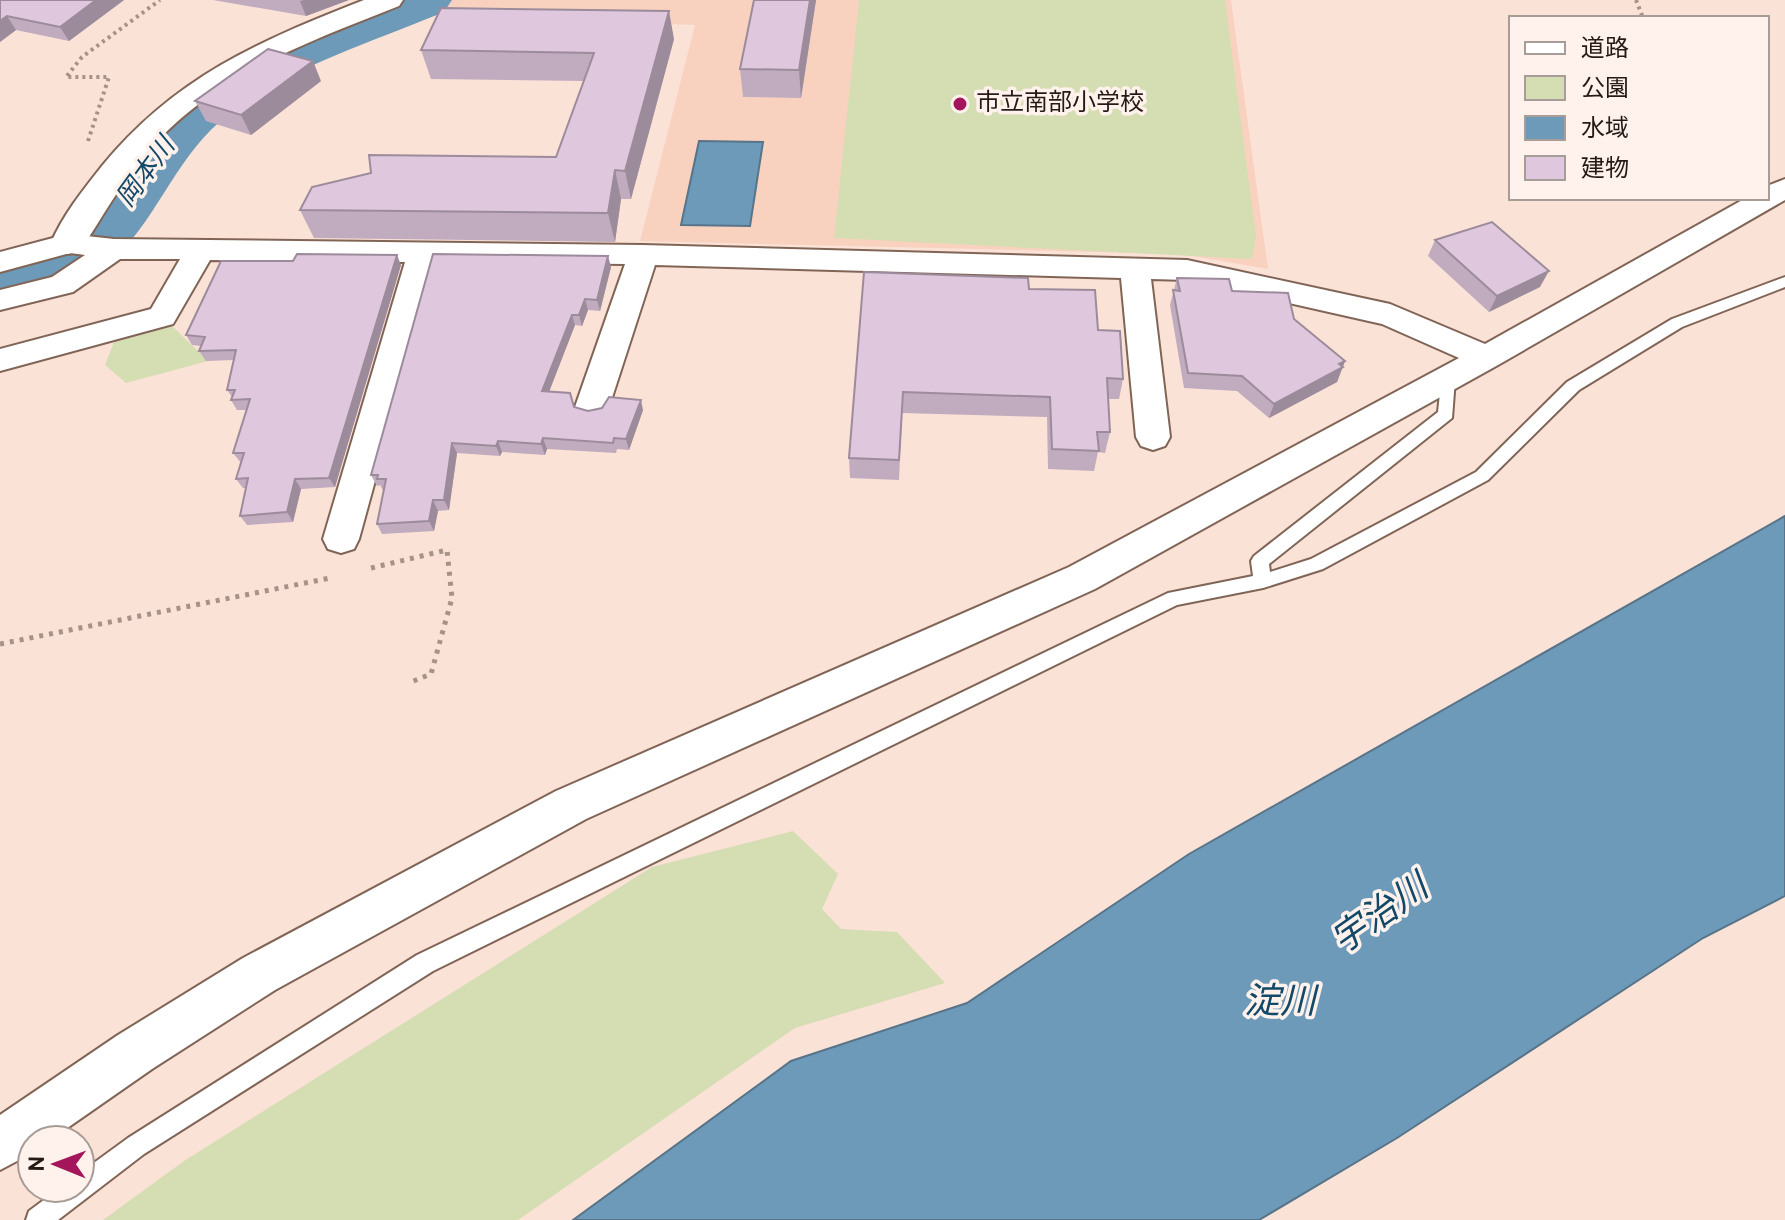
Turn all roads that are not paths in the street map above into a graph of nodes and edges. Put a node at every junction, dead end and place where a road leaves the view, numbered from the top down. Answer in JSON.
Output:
{"nodes":[{"id":1,"x":389,"y":0,"type":"edge"},
{"id":2,"x":1764,"y":200,"type":"edge"},
{"id":3,"x":90,"y":246,"type":"junction"},
{"id":4,"x":200,"y":250,"type":"junction"},
{"id":5,"x":423,"y":252,"type":"junction"},
{"id":6,"x":643,"y":255,"type":"junction"},
{"id":7,"x":0,"y":262,"type":"edge"},
{"id":8,"x":1135,"y":269,"type":"junction"},
{"id":9,"x":1785,"y":282,"type":"edge"},
{"id":10,"x":0,"y":300,"type":"edge"},
{"id":11,"x":1487,"y":357,"type":"junction"},
{"id":12,"x":0,"y":360,"type":"edge"},
{"id":13,"x":1447,"y":379,"type":"junction"},
{"id":14,"x":592,"y":407,"type":"edge"},
{"id":15,"x":1153,"y":437,"type":"dead end"},
{"id":16,"x":341,"y":539,"type":"dead end"},
{"id":17,"x":1263,"y":581,"type":"junction"},
{"id":18,"x":0,"y":1145,"type":"edge"},
{"id":19,"x":38,"y":1220,"type":"edge"}],
"edges":[{"from":1,"to":3,"type":"street"},
{"from":2,"to":11,"type":"street"},
{"from":3,"to":4,"type":"street"},
{"from":3,"to":7,"type":"street"},
{"from":3,"to":10,"type":"street"},
{"from":4,"to":5,"type":"street"},
{"from":4,"to":12,"type":"street"},
{"from":5,"to":6,"type":"street"},
{"from":5,"to":16,"type":"street"},
{"from":6,"to":8,"type":"street"},
{"from":6,"to":14,"type":"street"},
{"from":8,"to":11,"type":"street"},
{"from":8,"to":15,"type":"street"},
{"from":9,"to":17,"type":"lane"},
{"from":11,"to":13,"type":"street"},
{"from":13,"to":17,"type":"lane"},
{"from":13,"to":18,"type":"street"},
{"from":17,"to":19,"type":"lane"}]}
